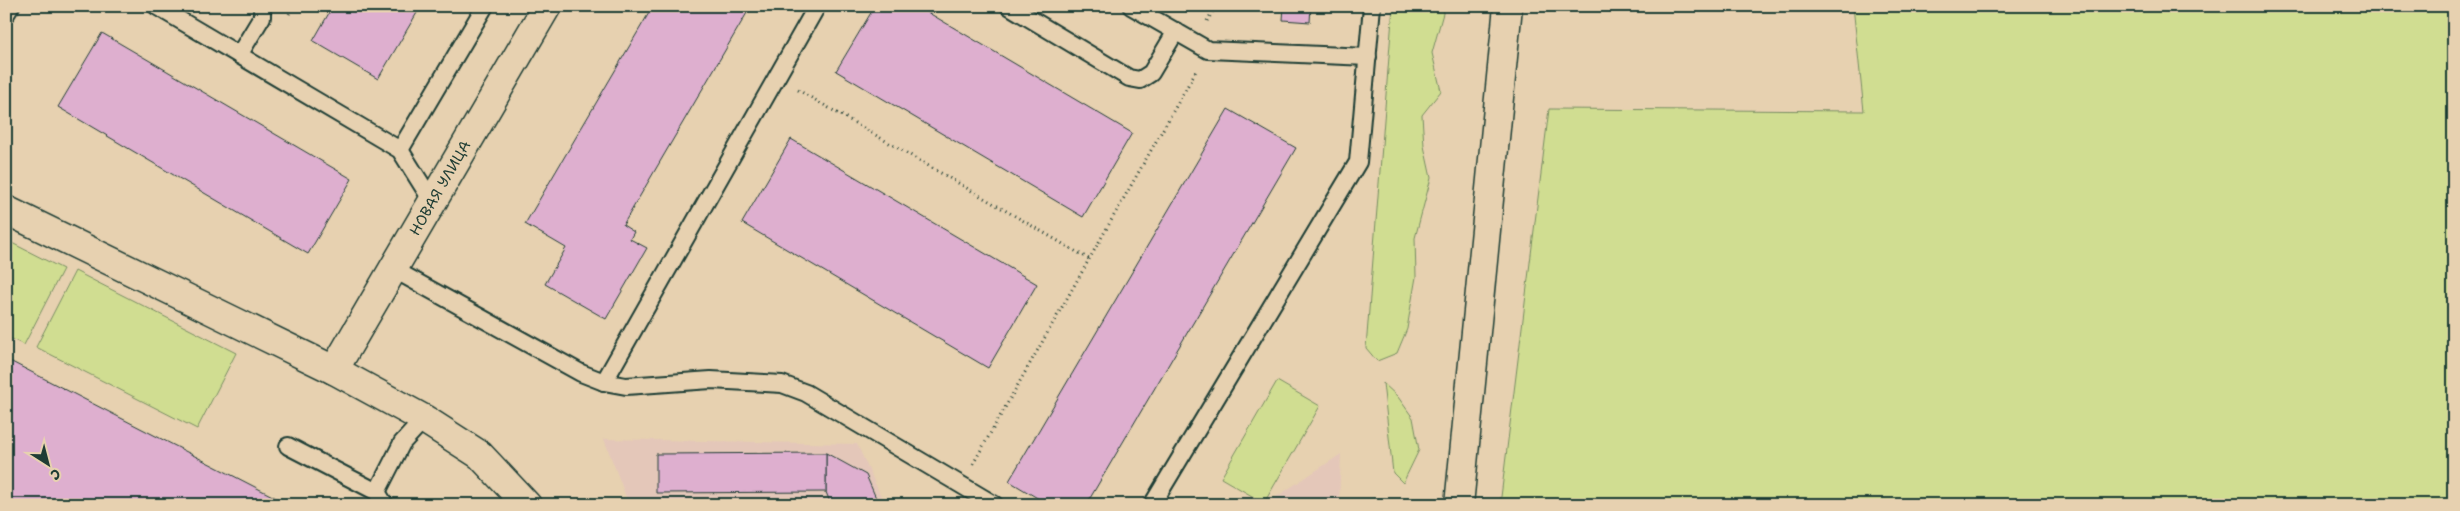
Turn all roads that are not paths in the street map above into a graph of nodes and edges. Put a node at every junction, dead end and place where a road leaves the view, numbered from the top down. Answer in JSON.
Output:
{"nodes":[{"id":1,"x":11,"y":6,"type":"edge"},
{"id":2,"x":156,"y":6,"type":"edge"},
{"id":3,"x":262,"y":6,"type":"edge"},
{"id":4,"x":485,"y":6,"type":"edge"},
{"id":5,"x":547,"y":6,"type":"edge"},
{"id":6,"x":817,"y":6,"type":"edge"},
{"id":7,"x":1009,"y":6,"type":"edge"},
{"id":8,"x":1131,"y":6,"type":"edge"},
{"id":9,"x":1372,"y":6,"type":"edge"},
{"id":10,"x":1508,"y":6,"type":"edge"},
{"id":11,"x":6,"y":14,"type":"edge"},
{"id":12,"x":1176,"y":31,"type":"junction"},
{"id":13,"x":239,"y":55,"type":"junction"},
{"id":14,"x":1368,"y":57,"type":"junction"},
{"id":15,"x":400,"y":150,"type":"junction"},
{"id":16,"x":432,"y":201,"type":"junction"},
{"id":17,"x":6,"y":210,"type":"edge"},
{"id":18,"x":393,"y":268,"type":"junction"},
{"id":19,"x":334,"y":370,"type":"junction"},
{"id":20,"x":604,"y":382,"type":"junction"},
{"id":21,"x":424,"y":419,"type":"junction"},
{"id":22,"x":288,"y":446,"type":"dead end"},
{"id":23,"x":381,"y":498,"type":"edge"},
{"id":24,"x":527,"y":505,"type":"edge"},
{"id":25,"x":995,"y":505,"type":"edge"},
{"id":26,"x":1152,"y":505,"type":"edge"},
{"id":27,"x":1459,"y":505,"type":"edge"}],
"edges":[{"from":1,"to":11,"type":"lane"},
{"from":2,"to":13,"type":"lane"},
{"from":3,"to":13,"type":"lane"},
{"from":4,"to":15,"type":"lane"},
{"from":5,"to":16,"type":"street","name":"НОВАЯ УЛИЦА"},
{"from":6,"to":20,"type":"lane"},
{"from":7,"to":12,"type":"lane"},
{"from":8,"to":12,"type":"lane"},
{"from":9,"to":14,"type":"lane"},
{"from":10,"to":27,"type":"street"},
{"from":12,"to":14,"type":"lane"},
{"from":13,"to":15,"type":"lane"},
{"from":14,"to":26,"type":"lane"},
{"from":15,"to":16,"type":"lane"},
{"from":16,"to":18,"type":"street","name":"НОВАЯ УЛИЦА"},
{"from":17,"to":19,"type":"street"},
{"from":18,"to":19,"type":"street","name":"НОВАЯ УЛИЦА"},
{"from":18,"to":20,"type":"lane"},
{"from":19,"to":21,"type":"street"},
{"from":20,"to":25,"type":"lane"},
{"from":21,"to":23,"type":"lane"},
{"from":21,"to":24,"type":"street"},
{"from":22,"to":23,"type":"lane"}]}
